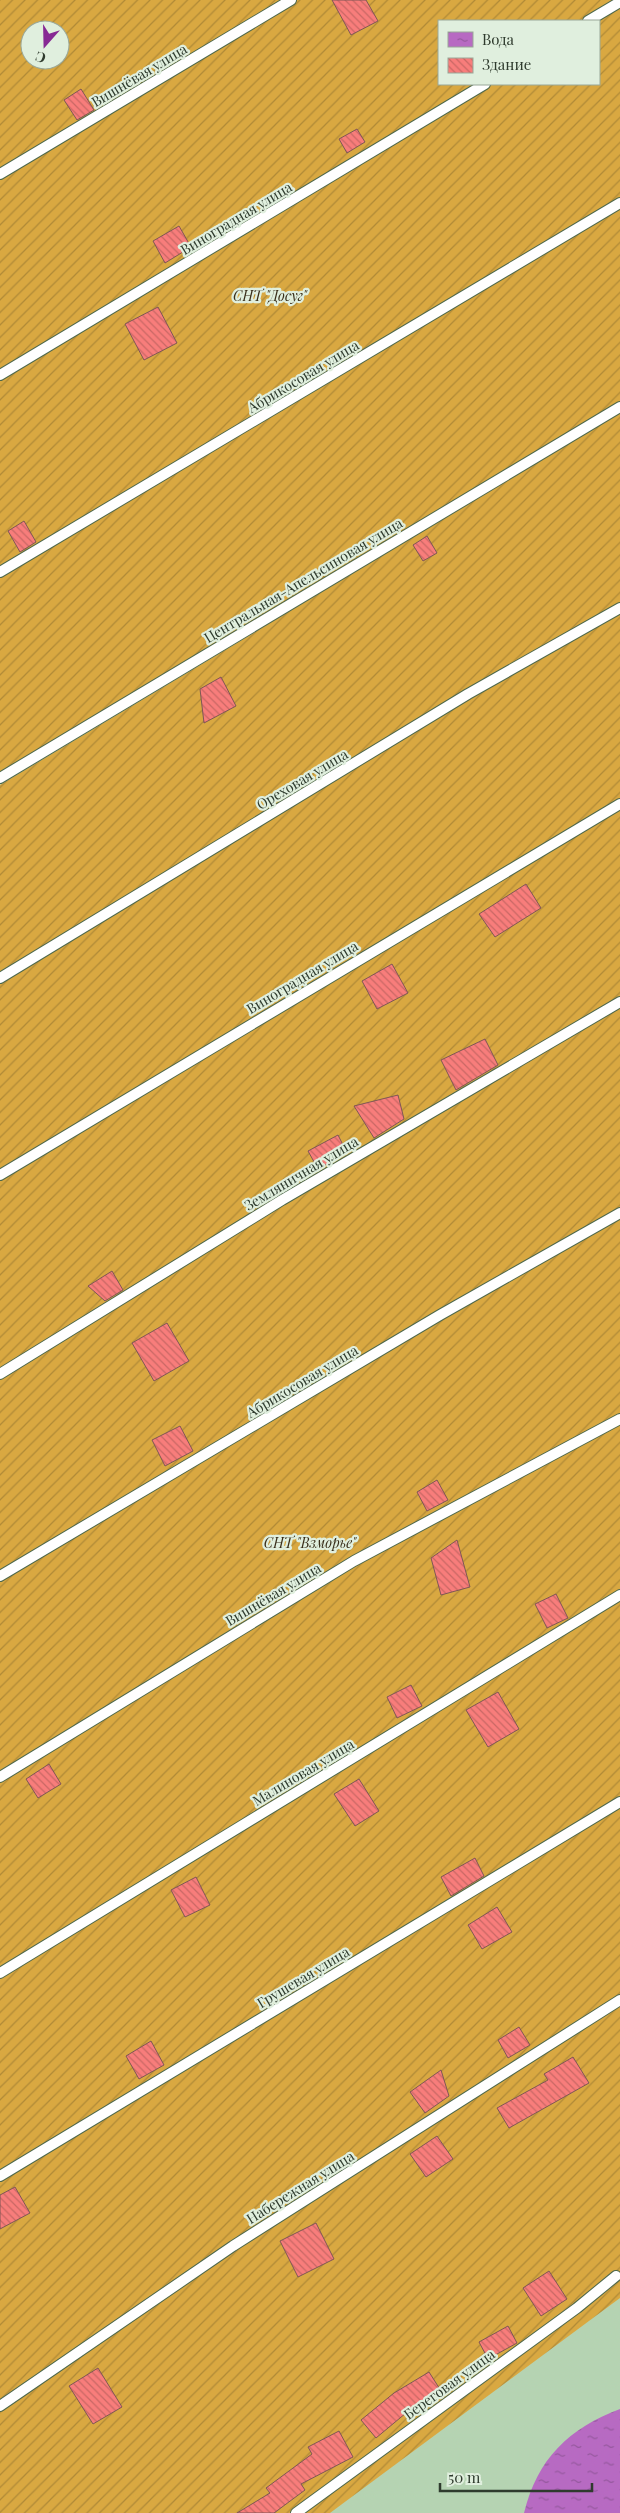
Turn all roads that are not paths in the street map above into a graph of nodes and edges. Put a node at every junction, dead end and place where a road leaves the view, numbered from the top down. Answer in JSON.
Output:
{"nodes":[{"id":1,"x":291,"y":0,"type":"edge"},
{"id":2,"x":620,"y":2,"type":"edge"},
{"id":3,"x":590,"y":20,"type":"edge"},
{"id":4,"x":483,"y":85,"type":"edge"},
{"id":5,"x":0,"y":174,"type":"edge"},
{"id":6,"x":620,"y":203,"type":"edge"},
{"id":7,"x":0,"y":375,"type":"edge"},
{"id":8,"x":620,"y":407,"type":"edge"},
{"id":9,"x":0,"y":572,"type":"edge"},
{"id":10,"x":620,"y":608,"type":"edge"},
{"id":11,"x":0,"y":778,"type":"edge"},
{"id":12,"x":620,"y":804,"type":"edge"},
{"id":13,"x":0,"y":978,"type":"edge"},
{"id":14,"x":620,"y":1002,"type":"edge"},
{"id":15,"x":0,"y":1175,"type":"edge"},
{"id":16,"x":620,"y":1213,"type":"edge"},
{"id":17,"x":0,"y":1374,"type":"edge"},
{"id":18,"x":620,"y":1419,"type":"edge"},
{"id":19,"x":0,"y":1576,"type":"edge"},
{"id":20,"x":620,"y":1595,"type":"edge"},
{"id":21,"x":0,"y":1777,"type":"edge"},
{"id":22,"x":620,"y":1802,"type":"edge"},
{"id":23,"x":0,"y":1973,"type":"edge"},
{"id":24,"x":620,"y":2000,"type":"edge"},
{"id":25,"x":0,"y":2176,"type":"edge"},
{"id":26,"x":616,"y":2276,"type":"dead end"},
{"id":27,"x":0,"y":2406,"type":"edge"},
{"id":28,"x":296,"y":2513,"type":"edge"}],
"edges":[{"from":1,"to":5,"type":"lane","name":"Вишнёвая улица"},
{"from":2,"to":3,"type":"lane"},
{"from":4,"to":7,"type":"lane","name":"Виноградная улица"},
{"from":6,"to":9,"type":"lane","name":"Абрикосовая улица"},
{"from":8,"to":11,"type":"lane","name":"Центральная-Апельсиновая улица"},
{"from":10,"to":13,"type":"lane","name":"Ореховая улица"},
{"from":12,"to":15,"type":"lane","name":"Виноградная улица"},
{"from":14,"to":17,"type":"lane","name":"Земляничная улица"},
{"from":16,"to":19,"type":"lane","name":"Абрикосовая улица"},
{"from":18,"to":21,"type":"lane","name":"Вишнёвая улица"},
{"from":20,"to":23,"type":"lane","name":"Малиновая улица"},
{"from":22,"to":25,"type":"lane","name":"Грушевая улица"},
{"from":24,"to":27,"type":"lane","name":"Набережная улица"},
{"from":26,"to":28,"type":"lane","name":"Береговая улица"}]}
